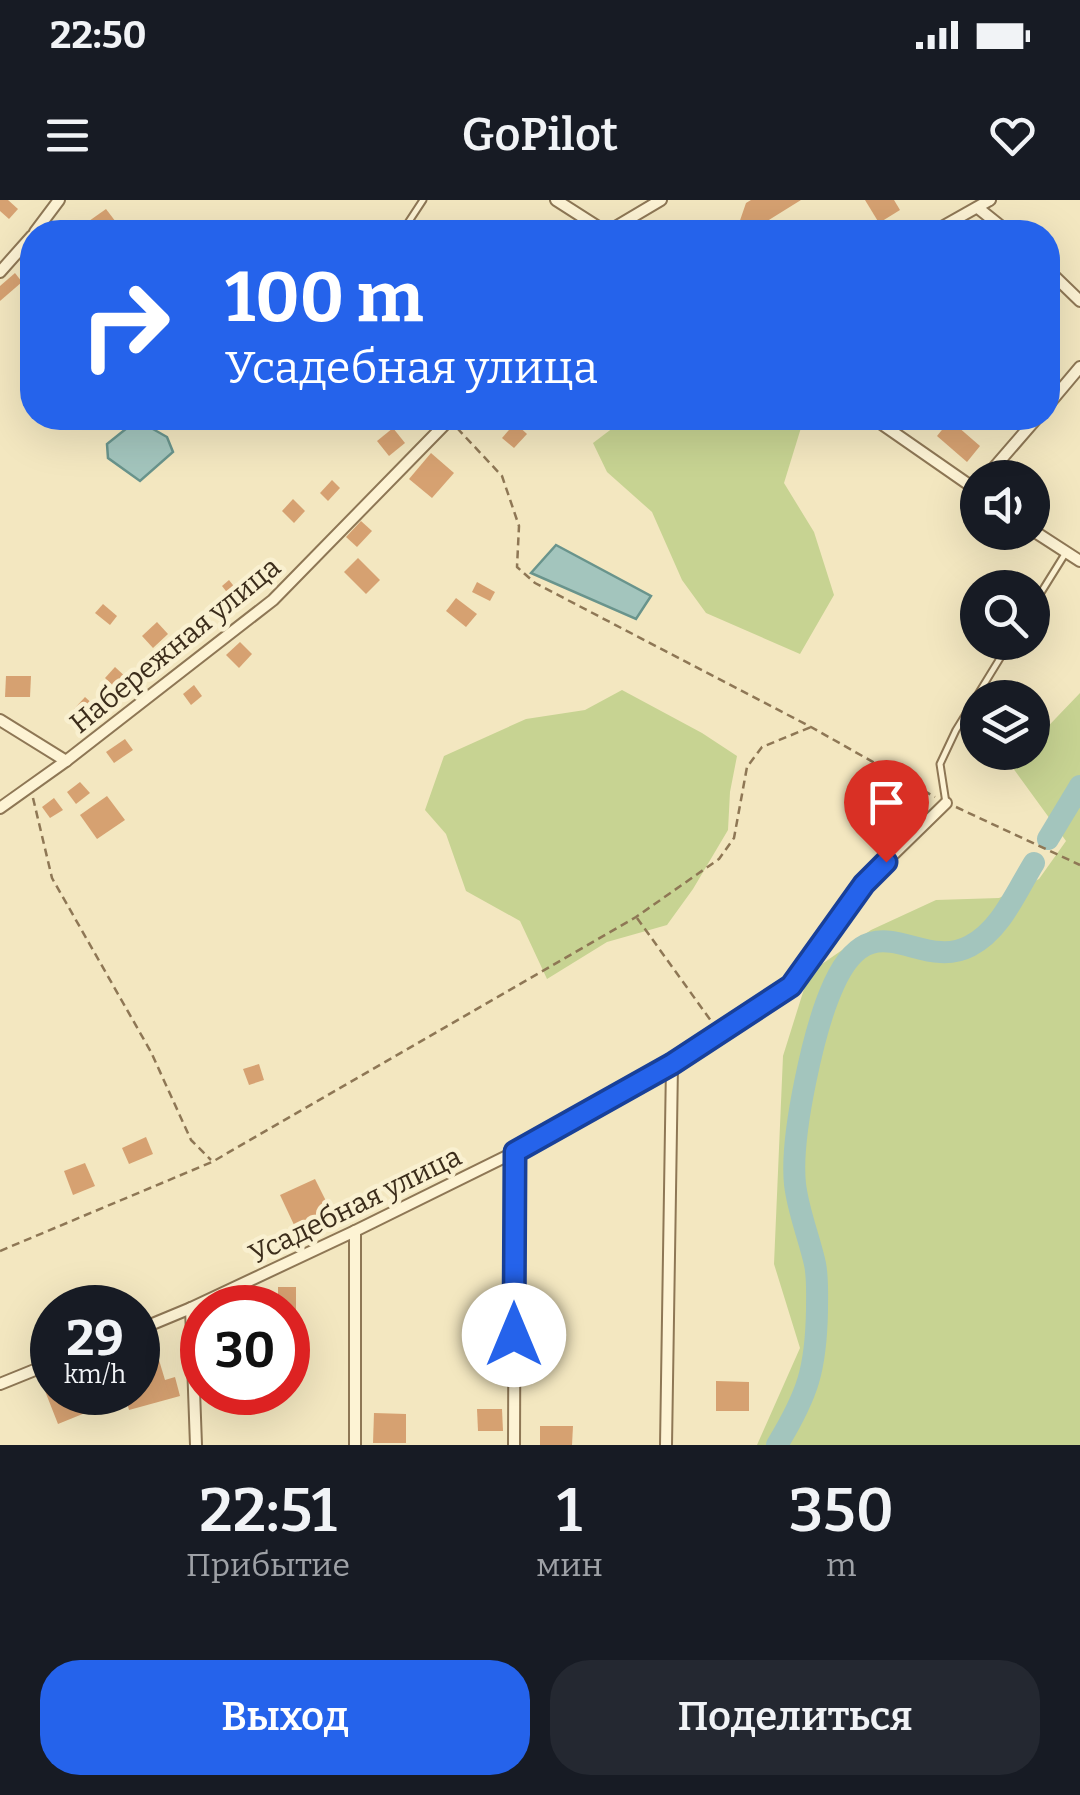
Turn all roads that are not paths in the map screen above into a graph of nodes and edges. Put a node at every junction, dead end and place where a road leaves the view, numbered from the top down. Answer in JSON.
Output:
{"nodes":[{"id":1,"x":556,"y":200,"type":"edge"},
{"id":2,"x":660,"y":200,"type":"edge"},
{"id":3,"x":990,"y":200,"type":"edge"},
{"id":4,"x":978,"y":208,"type":"junction"},
{"id":5,"x":587,"y":220,"type":"edge"},
{"id":6,"x":626,"y":220,"type":"edge"},
{"id":7,"x":956,"y":220,"type":"edge"},
{"id":8,"x":993,"y":220,"type":"edge"},
{"id":9,"x":20,"y":250,"type":"edge"},
{"id":10,"x":0,"y":272,"type":"edge"},
{"id":11,"x":1060,"y":282,"type":"edge"},
{"id":12,"x":1080,"y":301,"type":"edge"},
{"id":13,"x":1080,"y":366,"type":"edge"},
{"id":14,"x":1060,"y":390,"type":"edge"},
{"id":15,"x":439,"y":430,"type":"edge"},
{"id":16,"x":891,"y":430,"type":"edge"},
{"id":17,"x":1026,"y":430,"type":"edge"},
{"id":18,"x":1001,"y":460,"type":"edge"},
{"id":19,"x":960,"y":477,"type":"edge"},
{"id":20,"x":1050,"y":542,"type":"edge"},
{"id":21,"x":1066,"y":553,"type":"junction"},
{"id":22,"x":1080,"y":562,"type":"edge"},
{"id":23,"x":1050,"y":578,"type":"edge"},
{"id":24,"x":999,"y":660,"type":"edge"},
{"id":25,"x":0,"y":720,"type":"edge"},
{"id":26,"x":66,"y":762,"type":"junction"},
{"id":27,"x":946,"y":803,"type":"joint"},
{"id":28,"x":0,"y":808,"type":"edge"},
{"id":29,"x":672,"y":1064,"type":"junction"},
{"id":30,"x":515,"y":1152,"type":"junction"},
{"id":31,"x":355,"y":1231,"type":"junction"},
{"id":32,"x":239,"y":1285,"type":"edge"},
{"id":33,"x":30,"y":1372,"type":"edge"},
{"id":34,"x":0,"y":1384,"type":"edge"},
{"id":35,"x":195,"y":1415,"type":"edge"},
{"id":36,"x":196,"y":1445,"type":"edge"},
{"id":37,"x":354,"y":1445,"type":"edge"},
{"id":38,"x":514,"y":1445,"type":"edge"},
{"id":39,"x":666,"y":1445,"type":"edge"}],
"edges":[{"from":1,"to":5,"type":"street"},
{"from":2,"to":6,"type":"street"},
{"from":3,"to":4,"type":"street"},
{"from":4,"to":7,"type":"street"},
{"from":4,"to":8,"type":"street"},
{"from":9,"to":10,"type":"street"},
{"from":11,"to":12,"type":"street"},
{"from":13,"to":14,"type":"street"},
{"from":15,"to":26,"type":"street","name":"Набережная улица"},
{"from":16,"to":19,"type":"street"},
{"from":17,"to":18,"type":"street"},
{"from":20,"to":21,"type":"street"},
{"from":21,"to":22,"type":"street"},
{"from":21,"to":23,"type":"lane"},
{"from":24,"to":27,"type":"lane"},
{"from":25,"to":26,"type":"street"},
{"from":26,"to":28,"type":"street","name":"Набережная улица"},
{"from":27,"to":29,"type":"street","name":"Усадебная улица"},
{"from":29,"to":30,"type":"street","name":"Усадебная улица"},
{"from":29,"to":39,"type":"street"},
{"from":30,"to":31,"type":"street","name":"Усадебная улица"},
{"from":30,"to":38,"type":"street"},
{"from":31,"to":32,"type":"street","name":"Усадебная улица"},
{"from":31,"to":37,"type":"street"},
{"from":33,"to":34,"type":"street"},
{"from":35,"to":36,"type":"street"}]}
